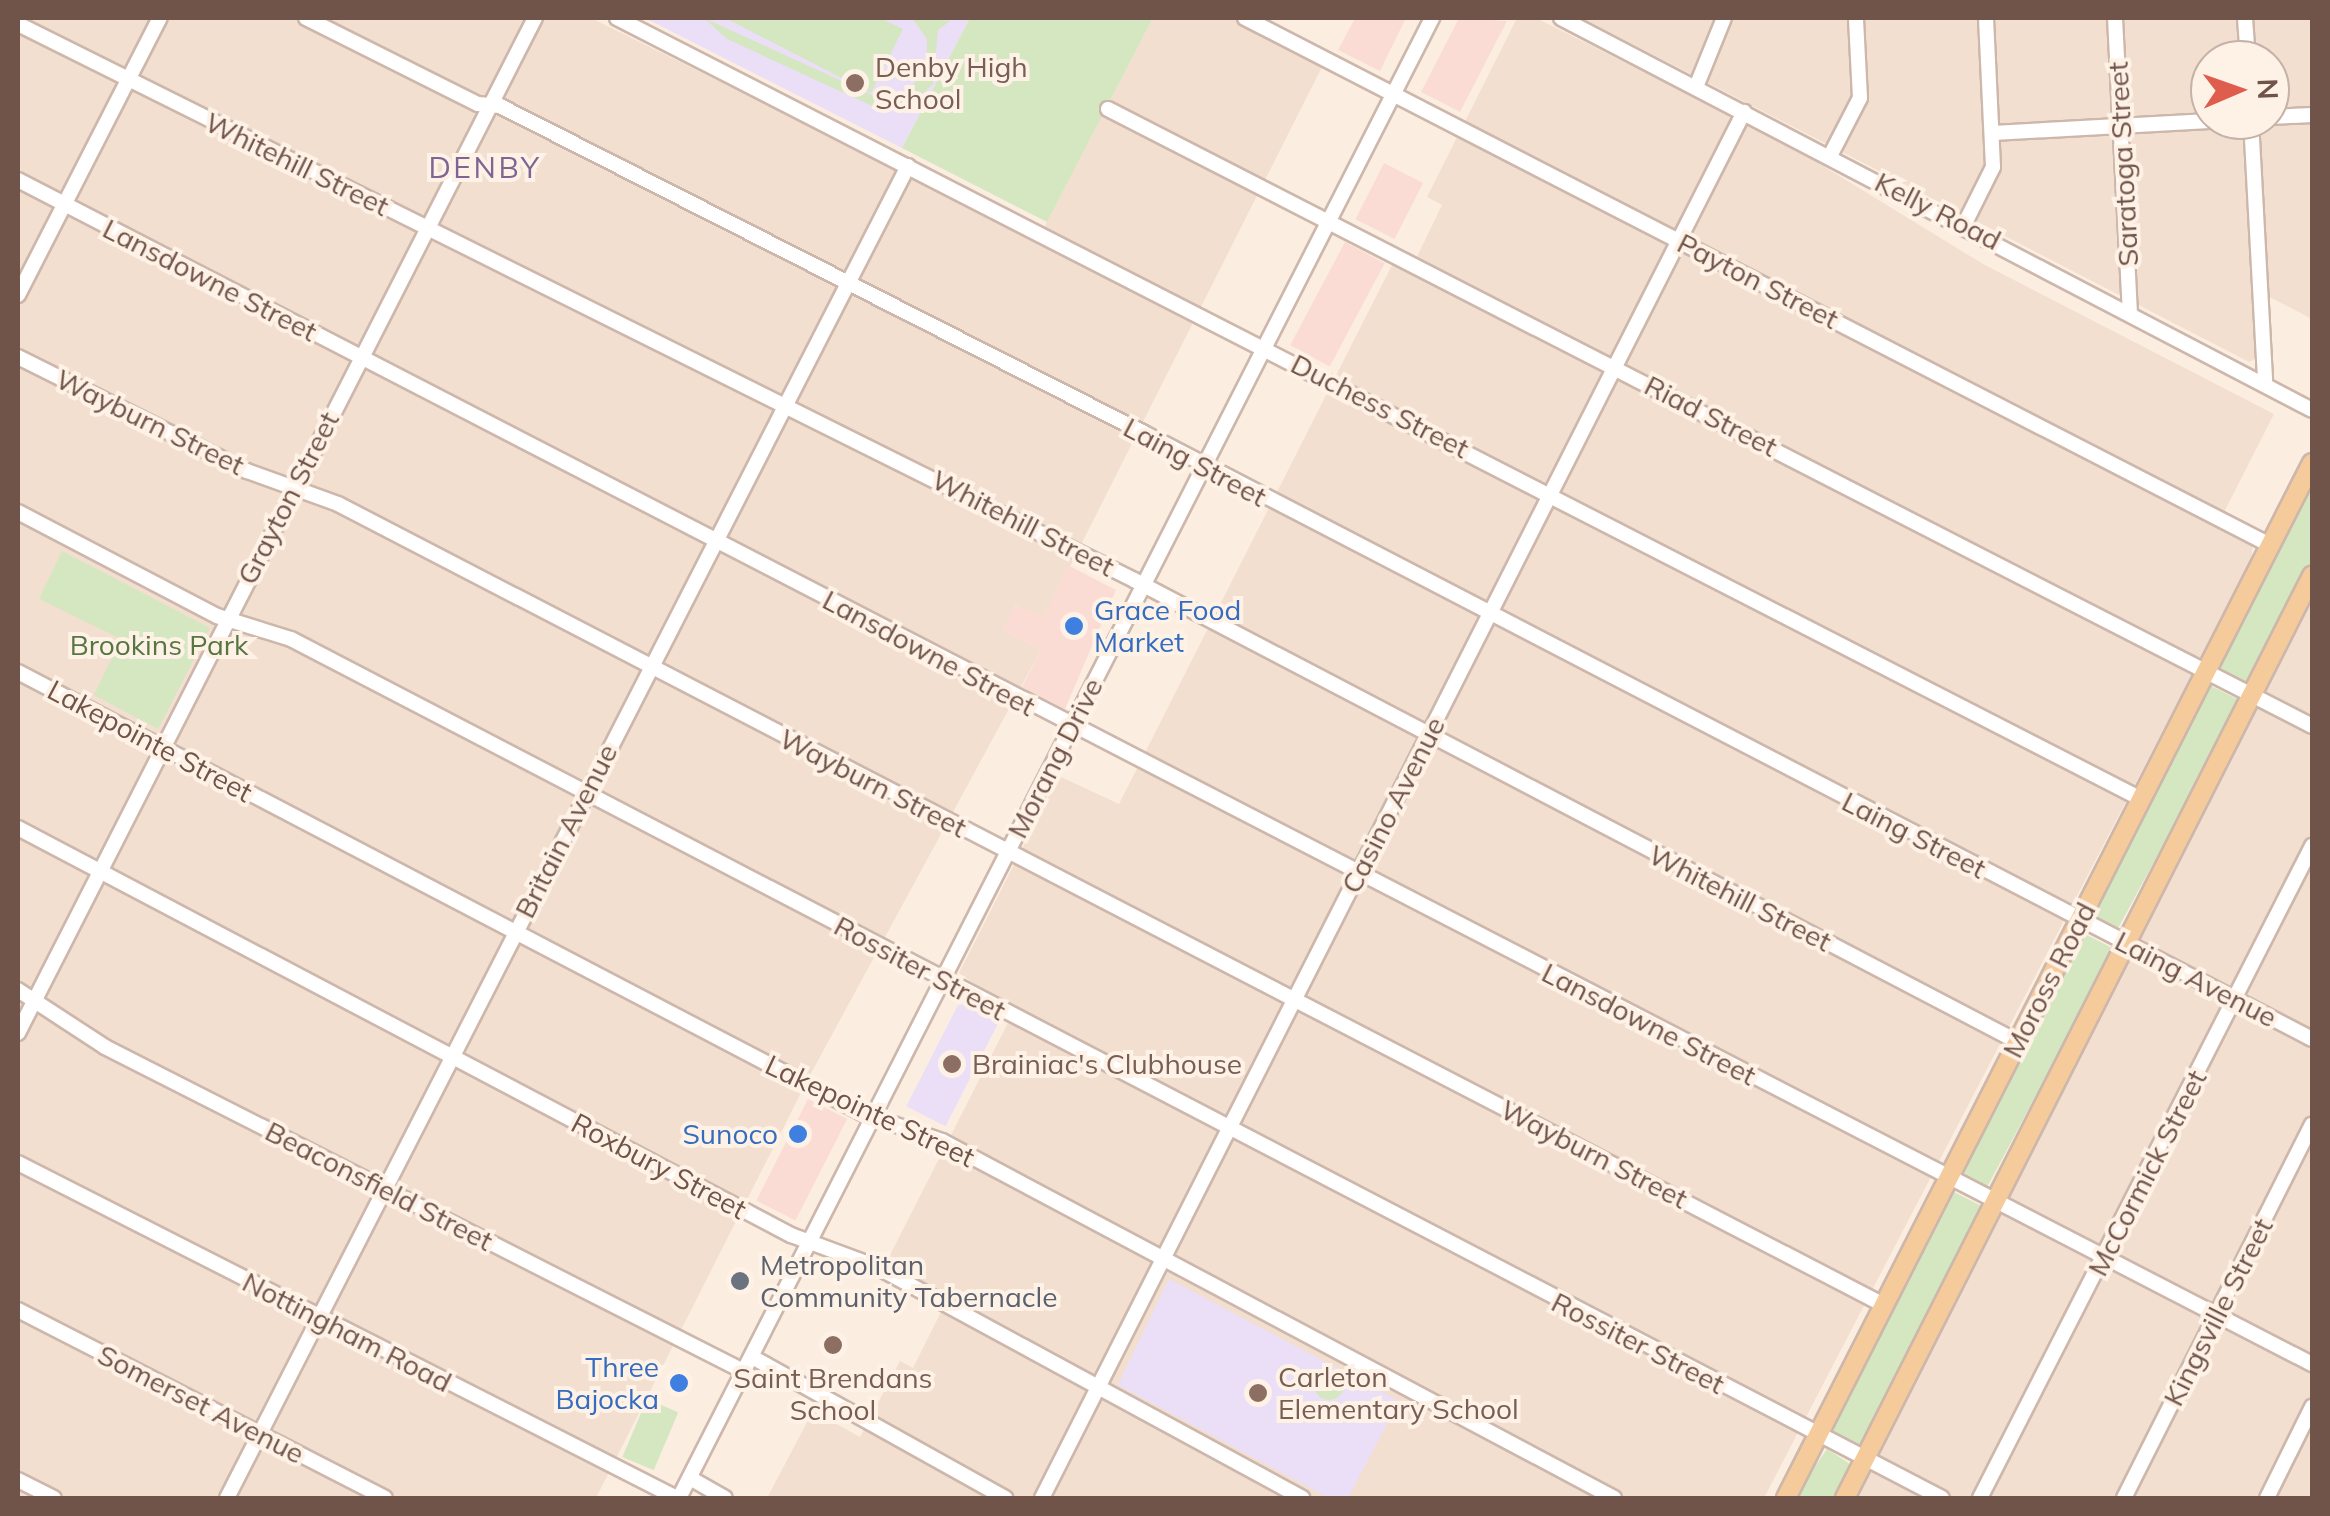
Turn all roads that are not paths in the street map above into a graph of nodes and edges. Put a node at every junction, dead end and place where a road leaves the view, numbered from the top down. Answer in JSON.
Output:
{"nodes":[{"id":1,"x":160,"y":18,"type":"edge"},
{"id":2,"x":306,"y":18,"type":"edge"},
{"id":3,"x":535,"y":18,"type":"edge"},
{"id":4,"x":618,"y":18,"type":"edge"},
{"id":5,"x":1245,"y":18,"type":"edge"},
{"id":6,"x":1432,"y":18,"type":"edge"},
{"id":7,"x":1563,"y":18,"type":"edge"},
{"id":8,"x":1724,"y":18,"type":"edge"},
{"id":9,"x":1856,"y":18,"type":"edge"},
{"id":10,"x":1986,"y":18,"type":"edge"},
{"id":11,"x":2116,"y":18,"type":"edge"},
{"id":12,"x":18,"y":24,"type":"edge"},
{"id":13,"x":126,"y":80,"type":"junction"},
{"id":14,"x":1696,"y":87,"type":"junction"},
{"id":15,"x":1394,"y":93,"type":"junction"},
{"id":16,"x":490,"y":105,"type":"junction"},
{"id":17,"x":1108,"y":109,"type":"dead end"},
{"id":18,"x":1744,"y":112,"type":"junction"},
{"id":19,"x":2190,"y":122,"type":"edge"},
{"id":20,"x":2122,"y":126,"type":"junction"},
{"id":21,"x":1993,"y":134,"type":"junction"},
{"id":22,"x":2252,"y":140,"type":"edge"},
{"id":23,"x":1830,"y":156,"type":"junction"},
{"id":24,"x":908,"y":166,"type":"junction"},
{"id":25,"x":18,"y":180,"type":"edge"},
{"id":26,"x":63,"y":204,"type":"junction"},
{"id":27,"x":1328,"y":219,"type":"junction"},
{"id":28,"x":1964,"y":225,"type":"junction"},
{"id":29,"x":427,"y":228,"type":"junction"},
{"id":30,"x":1680,"y":240,"type":"junction"},
{"id":31,"x":847,"y":282,"type":"junction"},
{"id":32,"x":18,"y":294,"type":"edge"},
{"id":33,"x":2130,"y":311,"type":"junction"},
{"id":34,"x":1264,"y":346,"type":"junction"},
{"id":35,"x":18,"y":356,"type":"edge"},
{"id":36,"x":360,"y":358,"type":"junction"},
{"id":37,"x":1615,"y":367,"type":"junction"},
{"id":38,"x":2264,"y":382,"type":"junction"},
{"id":39,"x":785,"y":403,"type":"junction"},
{"id":40,"x":2312,"y":410,"type":"edge"},
{"id":41,"x":2312,"y":462,"type":"edge"},
{"id":42,"x":1203,"y":466,"type":"junction"},
{"id":43,"x":294,"y":487,"type":"junction"},
{"id":44,"x":1551,"y":494,"type":"junction"},
{"id":45,"x":18,"y":512,"type":"edge"},
{"id":46,"x":714,"y":541,"type":"junction"},
{"id":47,"x":2270,"y":545,"type":"junction"},
{"id":48,"x":2312,"y":576,"type":"edge"},
{"id":49,"x":1142,"y":588,"type":"junction"},
{"id":50,"x":1489,"y":615,"type":"junction"},
{"id":51,"x":227,"y":617,"type":"junction"},
{"id":52,"x":650,"y":667,"type":"junction"},
{"id":53,"x":18,"y":672,"type":"edge"},
{"id":54,"x":2206,"y":672,"type":"junction"},
{"id":55,"x":2252,"y":695,"type":"junction"},
{"id":56,"x":1071,"y":726,"type":"junction"},
{"id":57,"x":2312,"y":726,"type":"edge"},
{"id":58,"x":1428,"y":736,"type":"junction"},
{"id":59,"x":162,"y":745,"type":"junction"},
{"id":60,"x":586,"y":793,"type":"junction"},
{"id":61,"x":2141,"y":800,"type":"junction"},
{"id":62,"x":18,"y":828,"type":"edge"},
{"id":63,"x":2312,"y":846,"type":"edge"},
{"id":64,"x":1007,"y":852,"type":"junction"},
{"id":65,"x":98,"y":870,"type":"junction"},
{"id":66,"x":1358,"y":873,"type":"junction"},
{"id":67,"x":2080,"y":920,"type":"junction"},
{"id":68,"x":514,"y":932,"type":"junction"},
{"id":69,"x":2126,"y":943,"type":"junction"},
{"id":70,"x":942,"y":980,"type":"junction"},
{"id":71,"x":18,"y":990,"type":"edge"},
{"id":72,"x":1294,"y":999,"type":"junction"},
{"id":73,"x":2235,"y":999,"type":"junction"},
{"id":74,"x":34,"y":1001,"type":"junction"},
{"id":75,"x":18,"y":1033,"type":"edge"},
{"id":76,"x":2312,"y":1039,"type":"edge"},
{"id":77,"x":2018,"y":1042,"type":"junction"},
{"id":78,"x":450,"y":1057,"type":"junction"},
{"id":79,"x":874,"y":1114,"type":"junction"},
{"id":80,"x":2312,"y":1125,"type":"edge"},
{"id":81,"x":1230,"y":1130,"type":"junction"},
{"id":82,"x":18,"y":1163,"type":"edge"},
{"id":83,"x":1948,"y":1178,"type":"junction"},
{"id":84,"x":384,"y":1188,"type":"junction"},
{"id":85,"x":1995,"y":1202,"type":"junction"},
{"id":86,"x":810,"y":1240,"type":"junction"},
{"id":87,"x":2105,"y":1257,"type":"junction"},
{"id":88,"x":1163,"y":1259,"type":"junction"},
{"id":89,"x":1884,"y":1304,"type":"junction"},
{"id":90,"x":18,"y":1310,"type":"edge"},
{"id":91,"x":2216,"y":1314,"type":"junction"},
{"id":92,"x":319,"y":1318,"type":"junction"},
{"id":93,"x":752,"y":1357,"type":"junction"},
{"id":94,"x":2312,"y":1364,"type":"edge"},
{"id":95,"x":745,"y":1372,"type":"junction"},
{"id":96,"x":1098,"y":1388,"type":"junction"},
{"id":97,"x":2312,"y":1407,"type":"edge"},
{"id":98,"x":259,"y":1434,"type":"junction"},
{"id":99,"x":1818,"y":1436,"type":"junction"},
{"id":100,"x":1865,"y":1459,"type":"junction"},
{"id":101,"x":690,"y":1478,"type":"junction"},
{"id":102,"x":18,"y":1480,"type":"edge"},
{"id":103,"x":54,"y":1498,"type":"edge"},
{"id":104,"x":227,"y":1498,"type":"edge"},
{"id":105,"x":385,"y":1498,"type":"edge"},
{"id":106,"x":678,"y":1498,"type":"edge"},
{"id":107,"x":725,"y":1498,"type":"edge"},
{"id":108,"x":1004,"y":1498,"type":"edge"},
{"id":109,"x":1042,"y":1498,"type":"edge"},
{"id":110,"x":1302,"y":1498,"type":"edge"},
{"id":111,"x":1614,"y":1498,"type":"edge"},
{"id":112,"x":1786,"y":1498,"type":"edge"},
{"id":113,"x":1845,"y":1498,"type":"edge"},
{"id":114,"x":1942,"y":1498,"type":"edge"},
{"id":115,"x":1980,"y":1498,"type":"edge"},
{"id":116,"x":2124,"y":1498,"type":"edge"},
{"id":117,"x":2266,"y":1498,"type":"edge"}],
"edges":[{"from":1,"to":13,"type":"street"},
{"from":2,"to":16,"type":"street","name":"Laing Street"},
{"from":3,"to":16,"type":"street","name":"Grayton Street"},
{"from":4,"to":24,"type":"street","name":"Duchess Street"},
{"from":5,"to":15,"type":"street","name":"Payton Street"},
{"from":6,"to":15,"type":"street","name":"Morang Drive"},
{"from":7,"to":14,"type":"street","name":"Kelly Road"},
{"from":8,"to":14,"type":"street"},
{"from":9,"to":23,"type":"street"},
{"from":10,"to":21,"type":"street"},
{"from":11,"to":20,"type":"street","name":"Saratoga Street"},
{"from":12,"to":13,"type":"street","name":"Whitehill Street"},
{"from":13,"to":26,"type":"street"},
{"from":13,"to":29,"type":"street","name":"Whitehill Street"},
{"from":14,"to":18,"type":"street","name":"Kelly Road"},
{"from":15,"to":27,"type":"street","name":"Morang Drive"},
{"from":15,"to":30,"type":"street","name":"Payton Street"},
{"from":16,"to":29,"type":"street","name":"Grayton Street"},
{"from":16,"to":31,"type":"street","name":"Laing Street"},
{"from":17,"to":27,"type":"street","name":"Riad Street"},
{"from":18,"to":23,"type":"street","name":"Kelly Road"},
{"from":18,"to":30,"type":"street","name":"Casino Avenue"},
{"from":19,"to":20,"type":"street"},
{"from":20,"to":21,"type":"street"},
{"from":20,"to":33,"type":"street","name":"Saratoga Street"},
{"from":21,"to":28,"type":"street"},
{"from":22,"to":38,"type":"street"},
{"from":23,"to":28,"type":"street","name":"Kelly Road"},
{"from":24,"to":31,"type":"street","name":"Britain Avenue"},
{"from":24,"to":34,"type":"street","name":"Duchess Street"},
{"from":25,"to":26,"type":"street","name":"Lansdowne Street"},
{"from":26,"to":32,"type":"street"},
{"from":26,"to":36,"type":"street","name":"Lansdowne Street"},
{"from":27,"to":34,"type":"street","name":"Morang Drive"},
{"from":27,"to":37,"type":"street","name":"Riad Street"},
{"from":28,"to":33,"type":"street","name":"Kelly Road"},
{"from":29,"to":36,"type":"street","name":"Grayton Street"},
{"from":29,"to":39,"type":"street","name":"Whitehill Street"},
{"from":30,"to":37,"type":"street","name":"Casino Avenue"},
{"from":30,"to":47,"type":"street","name":"Payton Street"},
{"from":31,"to":39,"type":"street","name":"Britain Avenue"},
{"from":31,"to":42,"type":"street","name":"Laing Street"},
{"from":33,"to":38,"type":"street","name":"Kelly Road"},
{"from":34,"to":42,"type":"street","name":"Morang Drive"},
{"from":34,"to":44,"type":"street","name":"Duchess Street"},
{"from":35,"to":43,"type":"street","name":"Wayburn Street"},
{"from":36,"to":43,"type":"street","name":"Grayton Street"},
{"from":36,"to":46,"type":"street","name":"Lansdowne Street"},
{"from":37,"to":44,"type":"street","name":"Casino Avenue"},
{"from":37,"to":54,"type":"street","name":"Riad Street"},
{"from":38,"to":40,"type":"street","name":"Kelly Road"},
{"from":39,"to":46,"type":"street","name":"Britain Avenue"},
{"from":39,"to":49,"type":"street","name":"Whitehill Street"},
{"from":41,"to":47,"type":"main road","name":"Moross Road"},
{"from":42,"to":49,"type":"street","name":"Morang Drive"},
{"from":42,"to":50,"type":"street","name":"Laing Street"},
{"from":43,"to":51,"type":"street","name":"Grayton Street"},
{"from":43,"to":52,"type":"street","name":"Wayburn Street"},
{"from":44,"to":50,"type":"street","name":"Casino Avenue"},
{"from":44,"to":61,"type":"street","name":"Duchess Street"},
{"from":45,"to":51,"type":"street","name":"Rossiter Street"},
{"from":46,"to":52,"type":"street","name":"Britain Avenue"},
{"from":46,"to":56,"type":"street","name":"Lansdowne Street"},
{"from":47,"to":54,"type":"main road","name":"Moross Road"},
{"from":48,"to":55,"type":"main road","name":"Moross Road"},
{"from":49,"to":56,"type":"street","name":"Morang Drive"},
{"from":49,"to":58,"type":"street","name":"Whitehill Street"},
{"from":50,"to":58,"type":"street","name":"Casino Avenue"},
{"from":50,"to":67,"type":"street","name":"Laing Street"},
{"from":51,"to":59,"type":"street","name":"Grayton Street"},
{"from":51,"to":60,"type":"street","name":"Rossiter Street"},
{"from":52,"to":60,"type":"street","name":"Britain Avenue"},
{"from":52,"to":64,"type":"street","name":"Wayburn Street"},
{"from":53,"to":59,"type":"street","name":"Lakepointe Street"},
{"from":54,"to":55,"type":"street","name":"Riad Street"},
{"from":54,"to":61,"type":"main road","name":"Moross Road"},
{"from":55,"to":57,"type":"street","name":"Riad Street"},
{"from":55,"to":69,"type":"main road","name":"Moross Road"},
{"from":56,"to":64,"type":"street","name":"Morang Drive"},
{"from":56,"to":66,"type":"street","name":"Lansdowne Street"},
{"from":58,"to":66,"type":"street","name":"Casino Avenue"},
{"from":58,"to":77,"type":"street","name":"Whitehill Street"},
{"from":59,"to":65,"type":"street","name":"Grayton Street"},
{"from":59,"to":68,"type":"street","name":"Lakepointe Street"},
{"from":60,"to":68,"type":"street","name":"Britain Avenue"},
{"from":60,"to":70,"type":"street","name":"Rossiter Street"},
{"from":61,"to":67,"type":"main road","name":"Moross Road"},
{"from":62,"to":65,"type":"street","name":"Roxbury Street"},
{"from":63,"to":73,"type":"street","name":"McCormick Street"},
{"from":64,"to":70,"type":"street","name":"Morang Drive"},
{"from":64,"to":72,"type":"street","name":"Wayburn Street"},
{"from":65,"to":74,"type":"street","name":"Grayton Street"},
{"from":65,"to":78,"type":"street","name":"Roxbury Street"},
{"from":66,"to":72,"type":"street","name":"Casino Avenue"},
{"from":66,"to":83,"type":"street","name":"Lansdowne Street"},
{"from":67,"to":69,"type":"street","name":"Laing Avenue"},
{"from":67,"to":77,"type":"main road","name":"Moross Road"},
{"from":68,"to":78,"type":"street","name":"Britain Avenue"},
{"from":68,"to":79,"type":"street","name":"Lakepointe Street"},
{"from":69,"to":73,"type":"street","name":"Laing Avenue"},
{"from":69,"to":85,"type":"main road","name":"Moross Road"},
{"from":70,"to":79,"type":"street","name":"Morang Drive"},
{"from":70,"to":81,"type":"street","name":"Rossiter Street"},
{"from":71,"to":74,"type":"street","name":"Beaconsfield Street"},
{"from":72,"to":81,"type":"street","name":"Casino Avenue"},
{"from":72,"to":89,"type":"street","name":"Wayburn Street"},
{"from":73,"to":76,"type":"street","name":"Laing Avenue"},
{"from":73,"to":87,"type":"street","name":"McCormick Street"},
{"from":74,"to":75,"type":"street","name":"Grayton Street"},
{"from":74,"to":84,"type":"street","name":"Beaconsfield Street"},
{"from":77,"to":83,"type":"main road","name":"Moross Road"},
{"from":78,"to":84,"type":"street","name":"Britain Avenue"},
{"from":78,"to":86,"type":"street","name":"Roxbury Street"},
{"from":79,"to":86,"type":"street","name":"Morang Drive"},
{"from":79,"to":88,"type":"street","name":"Lakepointe Street"},
{"from":80,"to":91,"type":"street","name":"Kingsville Street"},
{"from":81,"to":88,"type":"street","name":"Casino Avenue"},
{"from":81,"to":99,"type":"street","name":"Rossiter Street"},
{"from":82,"to":92,"type":"street","name":"Nottingham Road"},
{"from":83,"to":85,"type":"street","name":"Lansdowne Street"},
{"from":83,"to":89,"type":"main road","name":"Moross Road"},
{"from":84,"to":92,"type":"street","name":"Britain Avenue"},
{"from":84,"to":95,"type":"street","name":"Beaconsfield Street"},
{"from":85,"to":87,"type":"street","name":"Lansdowne Street"},
{"from":85,"to":100,"type":"main road","name":"Moross Road"},
{"from":86,"to":93,"type":"street","name":"Morang Drive"},
{"from":86,"to":96,"type":"street","name":"Roxbury Street"},
{"from":87,"to":91,"type":"street","name":"Lansdowne Street"},
{"from":87,"to":115,"type":"street","name":"McCormick Street"},
{"from":88,"to":96,"type":"street","name":"Casino Avenue"},
{"from":88,"to":111,"type":"street","name":"Lakepointe Street"},
{"from":89,"to":99,"type":"main road","name":"Moross Road"},
{"from":90,"to":98,"type":"street","name":"Somerset Avenue"},
{"from":91,"to":94,"type":"street","name":"Lansdowne Street"},
{"from":91,"to":116,"type":"street","name":"Kingsville Street"},
{"from":92,"to":98,"type":"street","name":"Britain Avenue"},
{"from":92,"to":106,"type":"street","name":"Nottingham Road"},
{"from":93,"to":95,"type":"street","name":"Morang Drive"},
{"from":93,"to":108,"type":"street"},
{"from":95,"to":101,"type":"street","name":"Morang Drive"},
{"from":96,"to":109,"type":"street","name":"Casino Avenue"},
{"from":96,"to":110,"type":"street","name":"Roxbury Street"},
{"from":97,"to":117,"type":"street"},
{"from":98,"to":104,"type":"street","name":"Britain Avenue"},
{"from":98,"to":105,"type":"street","name":"Somerset Avenue"},
{"from":99,"to":100,"type":"street","name":"Rossiter Street"},
{"from":99,"to":112,"type":"main road","name":"Moross Road"},
{"from":100,"to":113,"type":"main road","name":"Moross Road"},
{"from":100,"to":114,"type":"street","name":"Rossiter Street"},
{"from":101,"to":106,"type":"street","name":"Morang Drive"},
{"from":101,"to":107,"type":"street"},
{"from":102,"to":103,"type":"street"}]}
